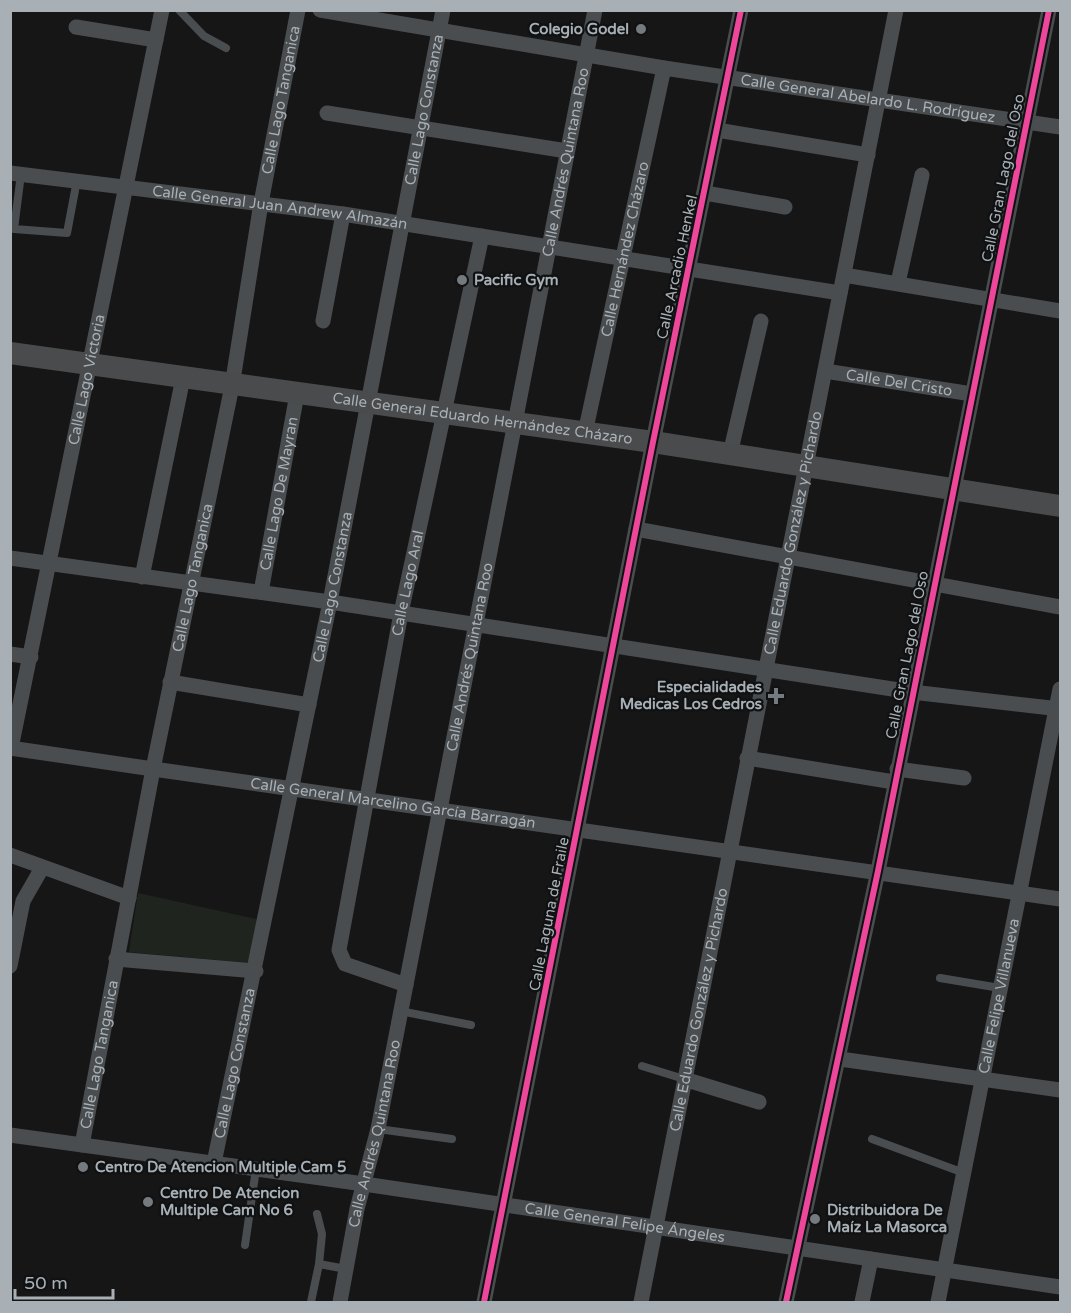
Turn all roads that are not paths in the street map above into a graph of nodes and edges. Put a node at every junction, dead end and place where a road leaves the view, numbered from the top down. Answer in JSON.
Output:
{"nodes":[{"id":1,"x":162,"y":10,"type":"edge"},
{"id":2,"x":180,"y":10,"type":"edge"},
{"id":3,"x":298,"y":10,"type":"edge"},
{"id":4,"x":320,"y":10,"type":"edge"},
{"id":5,"x":442,"y":10,"type":"edge"},
{"id":6,"x":595,"y":10,"type":"edge"},
{"id":7,"x":741,"y":10,"type":"edge"},
{"id":8,"x":896,"y":10,"type":"edge"},
{"id":9,"x":1049,"y":10,"type":"edge"},
{"id":10,"x":76,"y":27,"type":"dead end"},
{"id":11,"x":439,"y":30,"type":"junction"},
{"id":12,"x":156,"y":40,"type":"junction"},
{"id":13,"x":226,"y":48,"type":"dead end"},
{"id":14,"x":586,"y":55,"type":"junction"},
{"id":15,"x":663,"y":68,"type":"junction"},
{"id":16,"x":728,"y":77,"type":"junction"},
{"id":17,"x":879,"y":100,"type":"junction"},
{"id":18,"x":327,"y":113,"type":"dead end"},
{"id":19,"x":1027,"y":122,"type":"junction"},
{"id":20,"x":1060,"y":127,"type":"edge"},
{"id":21,"x":422,"y":129,"type":"junction"},
{"id":22,"x":717,"y":130,"type":"junction"},
{"id":23,"x":567,"y":151,"type":"junction"},
{"id":24,"x":868,"y":155,"type":"junction"},
{"id":25,"x":16,"y":173,"type":"edge"},
{"id":26,"x":922,"y":175,"type":"dead end"},
{"id":27,"x":77,"y":180,"type":"junction"},
{"id":28,"x":124,"y":186,"type":"junction"},
{"id":29,"x":705,"y":193,"type":"junction"},
{"id":30,"x":261,"y":203,"type":"junction"},
{"id":31,"x":785,"y":207,"type":"dead end"},
{"id":32,"x":343,"y":214,"type":"junction"},
{"id":33,"x":404,"y":223,"type":"junction"},
{"id":34,"x":12,"y":228,"type":"edge"},
{"id":35,"x":482,"y":236,"type":"junction"},
{"id":36,"x":549,"y":246,"type":"junction"},
{"id":37,"x":623,"y":258,"type":"junction"},
{"id":38,"x":689,"y":268,"type":"junction"},
{"id":39,"x":844,"y":275,"type":"junction"},
{"id":40,"x":898,"y":283,"type":"junction"},
{"id":41,"x":840,"y":293,"type":"junction"},
{"id":42,"x":991,"y":299,"type":"junction"},
{"id":43,"x":1060,"y":311,"type":"edge"},
{"id":44,"x":322,"y":321,"type":"dead end"},
{"id":45,"x":761,"y":321,"type":"dead end"},
{"id":46,"x":10,"y":353,"type":"edge"},
{"id":47,"x":89,"y":366,"type":"junction"},
{"id":48,"x":825,"y":371,"type":"junction"},
{"id":49,"x":183,"y":378,"type":"junction"},
{"id":50,"x":232,"y":386,"type":"junction"},
{"id":51,"x":972,"y":393,"type":"junction"},
{"id":52,"x":297,"y":394,"type":"junction"},
{"id":53,"x":366,"y":403,"type":"junction"},
{"id":54,"x":444,"y":414,"type":"junction"},
{"id":55,"x":513,"y":423,"type":"junction"},
{"id":56,"x":585,"y":433,"type":"junction"},
{"id":57,"x":653,"y":442,"type":"junction"},
{"id":58,"x":730,"y":454,"type":"junction"},
{"id":59,"x":806,"y":466,"type":"junction"},
{"id":60,"x":953,"y":489,"type":"junction"},
{"id":61,"x":1060,"y":506,"type":"edge"},
{"id":62,"x":636,"y":529,"type":"junction"},
{"id":63,"x":788,"y":557,"type":"junction"},
{"id":64,"x":10,"y":558,"type":"edge"},
{"id":65,"x":49,"y":564,"type":"junction"},
{"id":66,"x":142,"y":577,"type":"junction"},
{"id":67,"x":192,"y":584,"type":"junction"},
{"id":68,"x":934,"y":584,"type":"junction"},
{"id":69,"x":261,"y":592,"type":"junction"},
{"id":70,"x":330,"y":602,"type":"junction"},
{"id":71,"x":1060,"y":607,"type":"edge"},
{"id":72,"x":401,"y":613,"type":"junction"},
{"id":73,"x":475,"y":623,"type":"junction"},
{"id":74,"x":614,"y":645,"type":"junction"},
{"id":75,"x":10,"y":654,"type":"edge"},
{"id":76,"x":31,"y":657,"type":"junction"},
{"id":77,"x":766,"y":669,"type":"junction"},
{"id":78,"x":170,"y":682,"type":"junction"},
{"id":79,"x":1060,"y":689,"type":"edge"},
{"id":80,"x":912,"y":692,"type":"junction"},
{"id":81,"x":309,"y":705,"type":"junction"},
{"id":82,"x":1058,"y":709,"type":"edge"},
{"id":83,"x":11,"y":748,"type":"edge"},
{"id":84,"x":747,"y":758,"type":"junction"},
{"id":85,"x":153,"y":769,"type":"junction"},
{"id":86,"x":896,"y":776,"type":"junction"},
{"id":87,"x":964,"y":778,"type":"dead end"},
{"id":88,"x":292,"y":790,"type":"junction"},
{"id":89,"x":365,"y":800,"type":"junction"},
{"id":90,"x":441,"y":810,"type":"junction"},
{"id":91,"x":578,"y":829,"type":"junction"},
{"id":92,"x":730,"y":849,"type":"junction"},
{"id":93,"x":10,"y":855,"type":"edge"},
{"id":94,"x":42,"y":868,"type":"junction"},
{"id":95,"x":878,"y":871,"type":"junction"},
{"id":96,"x":1019,"y":893,"type":"junction"},
{"id":97,"x":129,"y":898,"type":"junction"},
{"id":98,"x":1060,"y":899,"type":"edge"},
{"id":99,"x":116,"y":959,"type":"junction"},
{"id":100,"x":10,"y":966,"type":"edge"},
{"id":101,"x":256,"y":971,"type":"junction"},
{"id":102,"x":940,"y":978,"type":"dead end"},
{"id":103,"x":406,"y":985,"type":"junction"},
{"id":104,"x":1000,"y":988,"type":"junction"},
{"id":105,"x":400,"y":1011,"type":"junction"},
{"id":106,"x":471,"y":1025,"type":"dead end"},
{"id":107,"x":840,"y":1059,"type":"junction"},
{"id":108,"x":642,"y":1066,"type":"dead end"},
{"id":109,"x":684,"y":1079,"type":"junction"},
{"id":110,"x":982,"y":1079,"type":"junction"},
{"id":111,"x":1060,"y":1090,"type":"edge"},
{"id":112,"x":759,"y":1102,"type":"dead end"},
{"id":113,"x":378,"y":1129,"type":"junction"},
{"id":114,"x":10,"y":1136,"type":"edge"},
{"id":115,"x":452,"y":1139,"type":"dead end"},
{"id":116,"x":872,"y":1139,"type":"dead end"},
{"id":117,"x":82,"y":1145,"type":"junction"},
{"id":118,"x":214,"y":1163,"type":"junction"},
{"id":119,"x":256,"y":1169,"type":"junction"},
{"id":120,"x":964,"y":1173,"type":"junction"},
{"id":121,"x":364,"y":1184,"type":"junction"},
{"id":122,"x":503,"y":1204,"type":"junction"},
{"id":123,"x":317,"y":1214,"type":"dead end"},
{"id":124,"x":655,"y":1227,"type":"junction"},
{"id":125,"x":244,"y":1245,"type":"dead end"},
{"id":126,"x":798,"y":1248,"type":"junction"},
{"id":127,"x":871,"y":1259,"type":"junction"},
{"id":128,"x":319,"y":1263,"type":"junction"},
{"id":129,"x":346,"y":1269,"type":"junction"},
{"id":130,"x":944,"y":1270,"type":"junction"},
{"id":131,"x":1060,"y":1287,"type":"edge"},
{"id":132,"x":311,"y":1302,"type":"edge"},
{"id":133,"x":340,"y":1302,"type":"edge"},
{"id":134,"x":484,"y":1302,"type":"edge"},
{"id":135,"x":641,"y":1302,"type":"edge"},
{"id":136,"x":786,"y":1302,"type":"edge"},
{"id":137,"x":862,"y":1302,"type":"edge"},
{"id":138,"x":938,"y":1302,"type":"edge"}],
"edges":[{"from":1,"to":12,"type":"street","name":"Calle Lago Victoria"},
{"from":2,"to":13,"type":"lane"},
{"from":3,"to":30,"type":"street","name":"Calle Lago Tanganica"},
{"from":4,"to":11,"type":"street","name":"Calle General Abelardo L. Rodríguez"},
{"from":5,"to":11,"type":"street","name":"Calle Lago Constanza"},
{"from":6,"to":14,"type":"street","name":"Calle Andrés Quintana Roo"},
{"from":7,"to":16,"type":"street","name":"Calle Arcadio Henkel"},
{"from":8,"to":17,"type":"street","name":"Calle Eduardo González y Pichardo"},
{"from":9,"to":19,"type":"street","name":"Calle Gran Lago del Oso"},
{"from":10,"to":12,"type":"street"},
{"from":11,"to":14,"type":"street","name":"Calle General Abelardo L. Rodríguez"},
{"from":11,"to":21,"type":"street","name":"Calle Lago Constanza"},
{"from":12,"to":28,"type":"street","name":"Calle Lago Victoria"},
{"from":14,"to":15,"type":"street","name":"Calle General Abelardo L. Rodríguez"},
{"from":14,"to":23,"type":"street","name":"Calle Andrés Quintana Roo"},
{"from":15,"to":16,"type":"street","name":"Calle General Abelardo L. Rodríguez"},
{"from":15,"to":37,"type":"street","name":"Calle Hernández Cházaro"},
{"from":16,"to":17,"type":"street","name":"Calle General Abelardo L. Rodríguez"},
{"from":16,"to":22,"type":"street","name":"Calle Arcadio Henkel"},
{"from":17,"to":19,"type":"street","name":"Calle General Abelardo L. Rodríguez"},
{"from":17,"to":24,"type":"street","name":"Calle Eduardo González y Pichardo"},
{"from":18,"to":21,"type":"street"},
{"from":19,"to":20,"type":"street","name":"Calle General Abelardo L. Rodríguez"},
{"from":19,"to":42,"type":"street","name":"Calle Gran Lago del Oso"},
{"from":21,"to":23,"type":"street"},
{"from":21,"to":33,"type":"street","name":"Calle Lago Constanza"},
{"from":22,"to":24,"type":"street"},
{"from":22,"to":29,"type":"street","name":"Calle Arcadio Henkel"},
{"from":23,"to":36,"type":"street","name":"Calle Andrés Quintana Roo"},
{"from":24,"to":39,"type":"street","name":"Calle Eduardo González y Pichardo"},
{"from":25,"to":27,"type":"street","name":"Calle General Juan Andrew Almazán"},
{"from":25,"to":34,"type":"lane"},
{"from":26,"to":40,"type":"street"},
{"from":27,"to":28,"type":"street","name":"Calle General Juan Andrew Almazán"},
{"from":27,"to":34,"type":"lane"},
{"from":28,"to":30,"type":"street","name":"Calle General Juan Andrew Almazán"},
{"from":28,"to":47,"type":"street","name":"Calle Lago Victoria"},
{"from":29,"to":31,"type":"street"},
{"from":29,"to":38,"type":"street","name":"Calle Arcadio Henkel"},
{"from":30,"to":32,"type":"street","name":"Calle General Juan Andrew Almazán"},
{"from":30,"to":50,"type":"street","name":"Calle Lago Tanganica"},
{"from":32,"to":33,"type":"street","name":"Calle General Juan Andrew Almazán"},
{"from":32,"to":44,"type":"street"},
{"from":33,"to":35,"type":"street","name":"Calle General Juan Andrew Almazán"},
{"from":33,"to":53,"type":"street","name":"Calle Lago Constanza"},
{"from":35,"to":36,"type":"street","name":"Calle General Juan Andrew Almazán"},
{"from":35,"to":54,"type":"street","name":"Calle Lago Aral"},
{"from":36,"to":37,"type":"street","name":"Calle General Juan Andrew Almazán"},
{"from":36,"to":55,"type":"street","name":"Calle Andrés Quintana Roo"},
{"from":37,"to":38,"type":"street","name":"Calle General Juan Andrew Almazán"},
{"from":37,"to":56,"type":"street","name":"Calle Hernández Cházaro"},
{"from":38,"to":41,"type":"street","name":"Calle General Juan Andrew Almazán"},
{"from":38,"to":57,"type":"street","name":"Calle Arcadio Henkel"},
{"from":39,"to":40,"type":"street"},
{"from":39,"to":41,"type":"street","name":"Calle Eduardo González y Pichardo"},
{"from":40,"to":42,"type":"street"},
{"from":41,"to":48,"type":"street","name":"Calle Eduardo González y Pichardo"},
{"from":42,"to":43,"type":"street"},
{"from":42,"to":51,"type":"street","name":"Calle Gran Lago del Oso"},
{"from":45,"to":58,"type":"street"},
{"from":46,"to":47,"type":"main road","name":"Calle General Eduardo Hernández Cházaro"},
{"from":47,"to":49,"type":"main road","name":"Calle General Eduardo Hernández Cházaro"},
{"from":47,"to":65,"type":"street","name":"Calle Lago Victoria"},
{"from":48,"to":51,"type":"street","name":"Calle Del Cristo"},
{"from":48,"to":59,"type":"street","name":"Calle Eduardo González y Pichardo"},
{"from":49,"to":50,"type":"main road","name":"Calle General Eduardo Hernández Cházaro"},
{"from":49,"to":66,"type":"street"},
{"from":50,"to":52,"type":"main road","name":"Calle General Eduardo Hernández Cházaro"},
{"from":50,"to":67,"type":"street","name":"Calle Lago Tanganica"},
{"from":51,"to":60,"type":"street","name":"Calle Gran Lago del Oso"},
{"from":52,"to":53,"type":"main road","name":"Calle General Eduardo Hernández Cházaro"},
{"from":52,"to":69,"type":"street","name":"Calle Lago De Mayran"},
{"from":53,"to":54,"type":"main road","name":"Calle General Eduardo Hernández Cházaro"},
{"from":53,"to":70,"type":"street","name":"Calle Lago Constanza"},
{"from":54,"to":55,"type":"main road","name":"Calle General Eduardo Hernández Cházaro"},
{"from":54,"to":72,"type":"street","name":"Calle Lago Aral"},
{"from":55,"to":56,"type":"main road","name":"Calle General Eduardo Hernández Cházaro"},
{"from":55,"to":73,"type":"street","name":"Calle Andrés Quintana Roo"},
{"from":56,"to":57,"type":"main road","name":"Calle General Eduardo Hernández Cházaro"},
{"from":57,"to":58,"type":"main road","name":"Calle General Eduardo Hernández Cházaro"},
{"from":57,"to":62,"type":"street","name":"Calle Arcadio Henkel"},
{"from":58,"to":59,"type":"main road","name":"Calle General Eduardo Hernández Cházaro"},
{"from":59,"to":60,"type":"main road","name":"Calle General Eduardo Hernández Cházaro"},
{"from":59,"to":63,"type":"street","name":"Calle Eduardo González y Pichardo"},
{"from":60,"to":61,"type":"main road","name":"Calle General Eduardo Hernández Cházaro"},
{"from":60,"to":68,"type":"street","name":"Calle Gran Lago del Oso"},
{"from":62,"to":63,"type":"street"},
{"from":62,"to":74,"type":"street","name":"Calle Laguna de Fraile"},
{"from":63,"to":68,"type":"street"},
{"from":63,"to":77,"type":"street","name":"Calle Eduardo González y Pichardo"},
{"from":64,"to":65,"type":"street"},
{"from":65,"to":66,"type":"street"},
{"from":65,"to":76,"type":"street","name":"Calle Lago Victoria"},
{"from":66,"to":67,"type":"street"},
{"from":67,"to":69,"type":"street"},
{"from":67,"to":78,"type":"street","name":"Calle Lago Tanganica"},
{"from":68,"to":71,"type":"street"},
{"from":68,"to":80,"type":"street","name":"Calle Gran Lago del Oso"},
{"from":69,"to":70,"type":"street"},
{"from":70,"to":72,"type":"street"},
{"from":70,"to":81,"type":"street","name":"Calle Lago Constanza"},
{"from":72,"to":73,"type":"street"},
{"from":72,"to":89,"type":"street","name":"Calle Lago Aral"},
{"from":73,"to":74,"type":"street"},
{"from":73,"to":90,"type":"street","name":"Calle Andrés Quintana Roo"},
{"from":74,"to":77,"type":"street"},
{"from":74,"to":91,"type":"street","name":"Calle Laguna de Fraile"},
{"from":75,"to":76,"type":"street"},
{"from":76,"to":83,"type":"street","name":"Calle Lago Victoria"},
{"from":77,"to":80,"type":"street"},
{"from":77,"to":84,"type":"street","name":"Calle Eduardo González y Pichardo"},
{"from":78,"to":81,"type":"street"},
{"from":78,"to":85,"type":"street","name":"Calle Lago Tanganica"},
{"from":79,"to":82,"type":"street","name":"Calle Felipe Villanueva"},
{"from":80,"to":82,"type":"street"},
{"from":80,"to":86,"type":"street","name":"Calle Gran Lago del Oso"},
{"from":81,"to":88,"type":"street","name":"Calle Lago Constanza"},
{"from":82,"to":96,"type":"street","name":"Calle Felipe Villanueva"},
{"from":83,"to":85,"type":"street","name":"Calle General Marcelino García Barragán"},
{"from":84,"to":86,"type":"street"},
{"from":84,"to":92,"type":"street","name":"Calle Eduardo González y Pichardo"},
{"from":85,"to":88,"type":"street","name":"Calle General Marcelino García Barragán"},
{"from":85,"to":97,"type":"street","name":"Calle Lago Tanganica"},
{"from":86,"to":87,"type":"street"},
{"from":86,"to":95,"type":"street","name":"Calle Gran Lago del Oso"},
{"from":88,"to":89,"type":"street","name":"Calle General Marcelino García Barragán"},
{"from":88,"to":101,"type":"street","name":"Calle Lago Constanza"},
{"from":89,"to":90,"type":"street","name":"Calle General Marcelino García Barragán"},
{"from":89,"to":103,"type":"street","name":"Calle Lago Aral"},
{"from":90,"to":91,"type":"street","name":"Calle General Marcelino García Barragán"},
{"from":90,"to":103,"type":"street","name":"Calle Andrés Quintana Roo"},
{"from":91,"to":92,"type":"street","name":"Calle General Marcelino García Barragán"},
{"from":91,"to":122,"type":"street","name":"Calle Laguna de Fraile"},
{"from":92,"to":95,"type":"street","name":"Calle General Marcelino García Barragán"},
{"from":92,"to":109,"type":"street","name":"Calle Eduardo González y Pichardo"},
{"from":93,"to":94,"type":"street"},
{"from":94,"to":97,"type":"street"},
{"from":94,"to":100,"type":"street"},
{"from":95,"to":96,"type":"street","name":"Calle General Marcelino García Barragán"},
{"from":95,"to":107,"type":"street","name":"Calle Gran Lago del Oso"},
{"from":96,"to":98,"type":"street","name":"Calle General Marcelino García Barragán"},
{"from":96,"to":104,"type":"street","name":"Calle Felipe Villanueva"},
{"from":97,"to":99,"type":"street","name":"Calle Lago Tanganica"},
{"from":99,"to":101,"type":"street"},
{"from":99,"to":117,"type":"street","name":"Calle Lago Tanganica"},
{"from":101,"to":118,"type":"street","name":"Calle Lago Constanza"},
{"from":102,"to":104,"type":"lane"},
{"from":103,"to":105,"type":"street","name":"Calle Andrés Quintana Roo"},
{"from":104,"to":110,"type":"street","name":"Calle Felipe Villanueva"},
{"from":105,"to":106,"type":"lane"},
{"from":105,"to":113,"type":"street","name":"Calle Andrés Quintana Roo"},
{"from":107,"to":110,"type":"street"},
{"from":107,"to":126,"type":"street","name":"Calle Gran Lago del Oso"},
{"from":108,"to":109,"type":"lane"},
{"from":109,"to":112,"type":"street"},
{"from":109,"to":124,"type":"street","name":"Calle Eduardo González y Pichardo"},
{"from":110,"to":111,"type":"street"},
{"from":110,"to":120,"type":"street","name":"Calle Felipe Villanueva"},
{"from":113,"to":115,"type":"lane"},
{"from":113,"to":121,"type":"street","name":"Calle Andrés Quintana Roo"},
{"from":114,"to":117,"type":"street","name":"Calle General Felipe Ángeles"},
{"from":116,"to":120,"type":"lane"},
{"from":117,"to":118,"type":"street","name":"Calle General Felipe Ángeles"},
{"from":118,"to":119,"type":"street","name":"Calle General Felipe Ángeles"},
{"from":119,"to":121,"type":"street","name":"Calle General Felipe Ángeles"},
{"from":119,"to":125,"type":"lane"},
{"from":120,"to":130,"type":"street","name":"Calle Felipe Villanueva"},
{"from":121,"to":122,"type":"street","name":"Calle General Felipe Ángeles"},
{"from":121,"to":129,"type":"street","name":"Calle Andrés Quintana Roo"},
{"from":122,"to":124,"type":"street","name":"Calle General Felipe Ángeles"},
{"from":122,"to":134,"type":"street","name":"Calle Laguna de Fraile"},
{"from":123,"to":128,"type":"lane"},
{"from":124,"to":126,"type":"street","name":"Calle General Felipe Ángeles"},
{"from":124,"to":135,"type":"street","name":"Calle Eduardo González y Pichardo"},
{"from":126,"to":127,"type":"street","name":"Calle General Felipe Ángeles"},
{"from":126,"to":136,"type":"street","name":"Calle Gran Lago del Oso"},
{"from":127,"to":130,"type":"street","name":"Calle General Felipe Ángeles"},
{"from":127,"to":137,"type":"street"},
{"from":128,"to":129,"type":"lane"},
{"from":128,"to":132,"type":"lane"},
{"from":129,"to":133,"type":"street","name":"Calle Andrés Quintana Roo"},
{"from":130,"to":131,"type":"street","name":"Calle General Felipe Ángeles"},
{"from":130,"to":138,"type":"street","name":"Calle Felipe Villanueva"}]}
